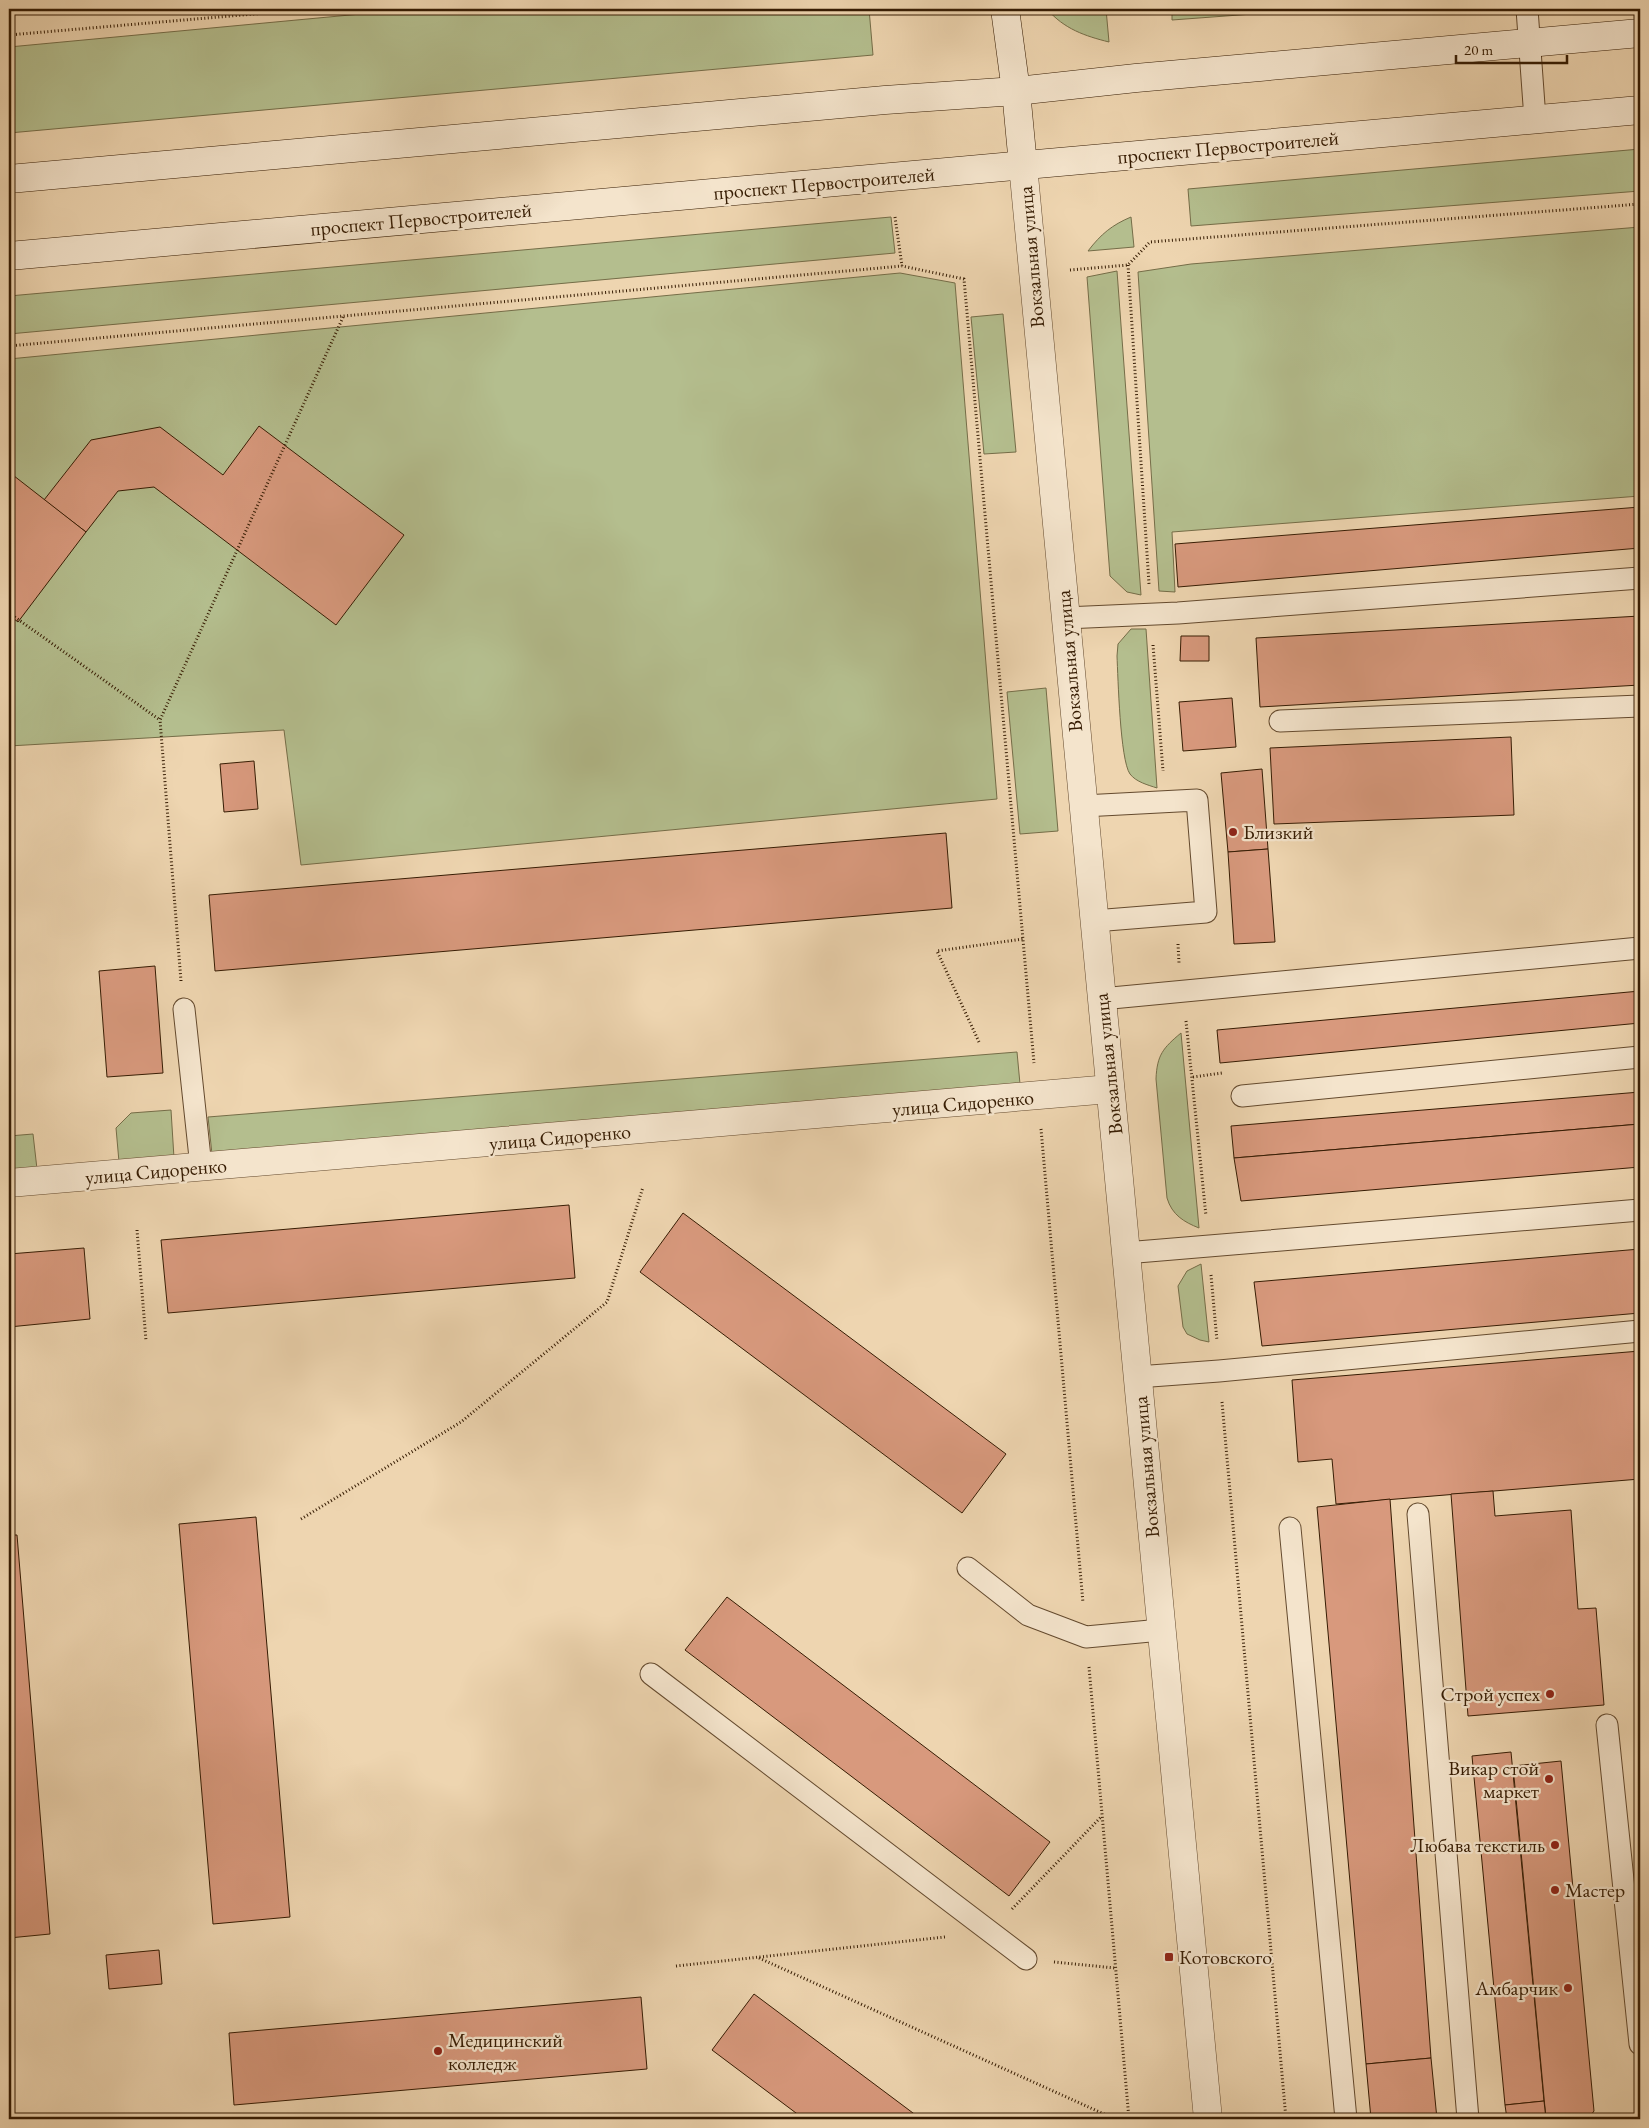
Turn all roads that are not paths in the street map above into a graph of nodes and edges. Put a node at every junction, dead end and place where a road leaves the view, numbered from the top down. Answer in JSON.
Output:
{"nodes":[{"id":1,"x":1005,"y":9,"type":"edge"},
{"id":2,"x":1527,"y":9,"type":"edge"},
{"id":3,"x":1640,"y":33,"type":"edge"},
{"id":4,"x":1530,"y":42,"type":"junction"},
{"id":5,"x":1016,"y":90,"type":"junction"},
{"id":6,"x":1640,"y":110,"type":"edge"},
{"id":7,"x":1535,"y":119,"type":"junction"},
{"id":8,"x":1023,"y":165,"type":"junction"},
{"id":9,"x":9,"y":179,"type":"edge"},
{"id":10,"x":9,"y":256,"type":"edge"},
{"id":11,"x":1640,"y":578,"type":"edge"},
{"id":12,"x":1065,"y":618,"type":"junction"},
{"id":13,"x":1640,"y":706,"type":"edge"},
{"id":14,"x":1280,"y":721,"type":"dead end"},
{"id":15,"x":1083,"y":806,"type":"junction"},
{"id":16,"x":1094,"y":921,"type":"junction"},
{"id":17,"x":1640,"y":948,"type":"edge"},
{"id":18,"x":1101,"y":999,"type":"junction"},
{"id":19,"x":184,"y":1008,"type":"road end"},
{"id":20,"x":1640,"y":1057,"type":"edge"},
{"id":21,"x":1110,"y":1089,"type":"junction"},
{"id":22,"x":1242,"y":1096,"type":"dead end"},
{"id":23,"x":201,"y":1167,"type":"junction"},
{"id":24,"x":9,"y":1184,"type":"edge"},
{"id":25,"x":1640,"y":1210,"type":"edge"},
{"id":26,"x":1125,"y":1253,"type":"junction"},
{"id":27,"x":1640,"y":1331,"type":"edge"},
{"id":28,"x":1137,"y":1377,"type":"junction"},
{"id":29,"x":1418,"y":1514,"type":"dead end"},
{"id":30,"x":1290,"y":1528,"type":"dead end"},
{"id":31,"x":968,"y":1568,"type":"dead end"},
{"id":32,"x":1162,"y":1630,"type":"junction"},
{"id":33,"x":651,"y":1674,"type":"dead end"},
{"id":34,"x":1607,"y":1725,"type":"dead end"},
{"id":35,"x":1026,"y":1959,"type":"road end"},
{"id":36,"x":1640,"y":2044,"type":"edge"},
{"id":37,"x":1208,"y":2119,"type":"edge"},
{"id":38,"x":1346,"y":2119,"type":"edge"},
{"id":39,"x":1468,"y":2119,"type":"edge"}],
"edges":[{"from":1,"to":5,"type":"main road","name":"Вокзальная улица"},
{"from":2,"to":4,"type":"lane"},
{"from":3,"to":4,"type":"main road"},
{"from":4,"to":5,"type":"main road"},
{"from":4,"to":7,"type":"lane"},
{"from":5,"to":8,"type":"main road","name":"Вокзальная улица"},
{"from":5,"to":9,"type":"main road"},
{"from":6,"to":7,"type":"main road","name":"проспект Первостроителей"},
{"from":7,"to":8,"type":"main road","name":"проспект Первостроителей"},
{"from":8,"to":10,"type":"main road","name":"проспект Первостроителей"},
{"from":8,"to":12,"type":"main road","name":"Вокзальная улица"},
{"from":11,"to":12,"type":"lane"},
{"from":12,"to":15,"type":"main road","name":"Вокзальная улица"},
{"from":13,"to":14,"type":"lane"},
{"from":15,"to":16,"type":"main road","name":"Вокзальная улица"},
{"from":15,"to":16,"type":"lane"},
{"from":16,"to":18,"type":"main road","name":"Вокзальная улица"},
{"from":17,"to":18,"type":"lane"},
{"from":18,"to":21,"type":"main road","name":"Вокзальная улица"},
{"from":19,"to":23,"type":"lane"},
{"from":20,"to":22,"type":"lane"},
{"from":21,"to":23,"type":"main road","name":"улица Сидоренко"},
{"from":21,"to":26,"type":"main road","name":"Вокзальная улица"},
{"from":23,"to":24,"type":"main road","name":"улица Сидоренко"},
{"from":25,"to":26,"type":"lane"},
{"from":26,"to":28,"type":"main road","name":"Вокзальная улица"},
{"from":27,"to":28,"type":"lane"},
{"from":28,"to":32,"type":"main road","name":"Вокзальная улица"},
{"from":29,"to":39,"type":"lane"},
{"from":30,"to":38,"type":"lane"},
{"from":31,"to":32,"type":"lane"},
{"from":32,"to":37,"type":"main road","name":"Вокзальная улица"},
{"from":33,"to":35,"type":"lane"},
{"from":34,"to":36,"type":"lane"}]}
